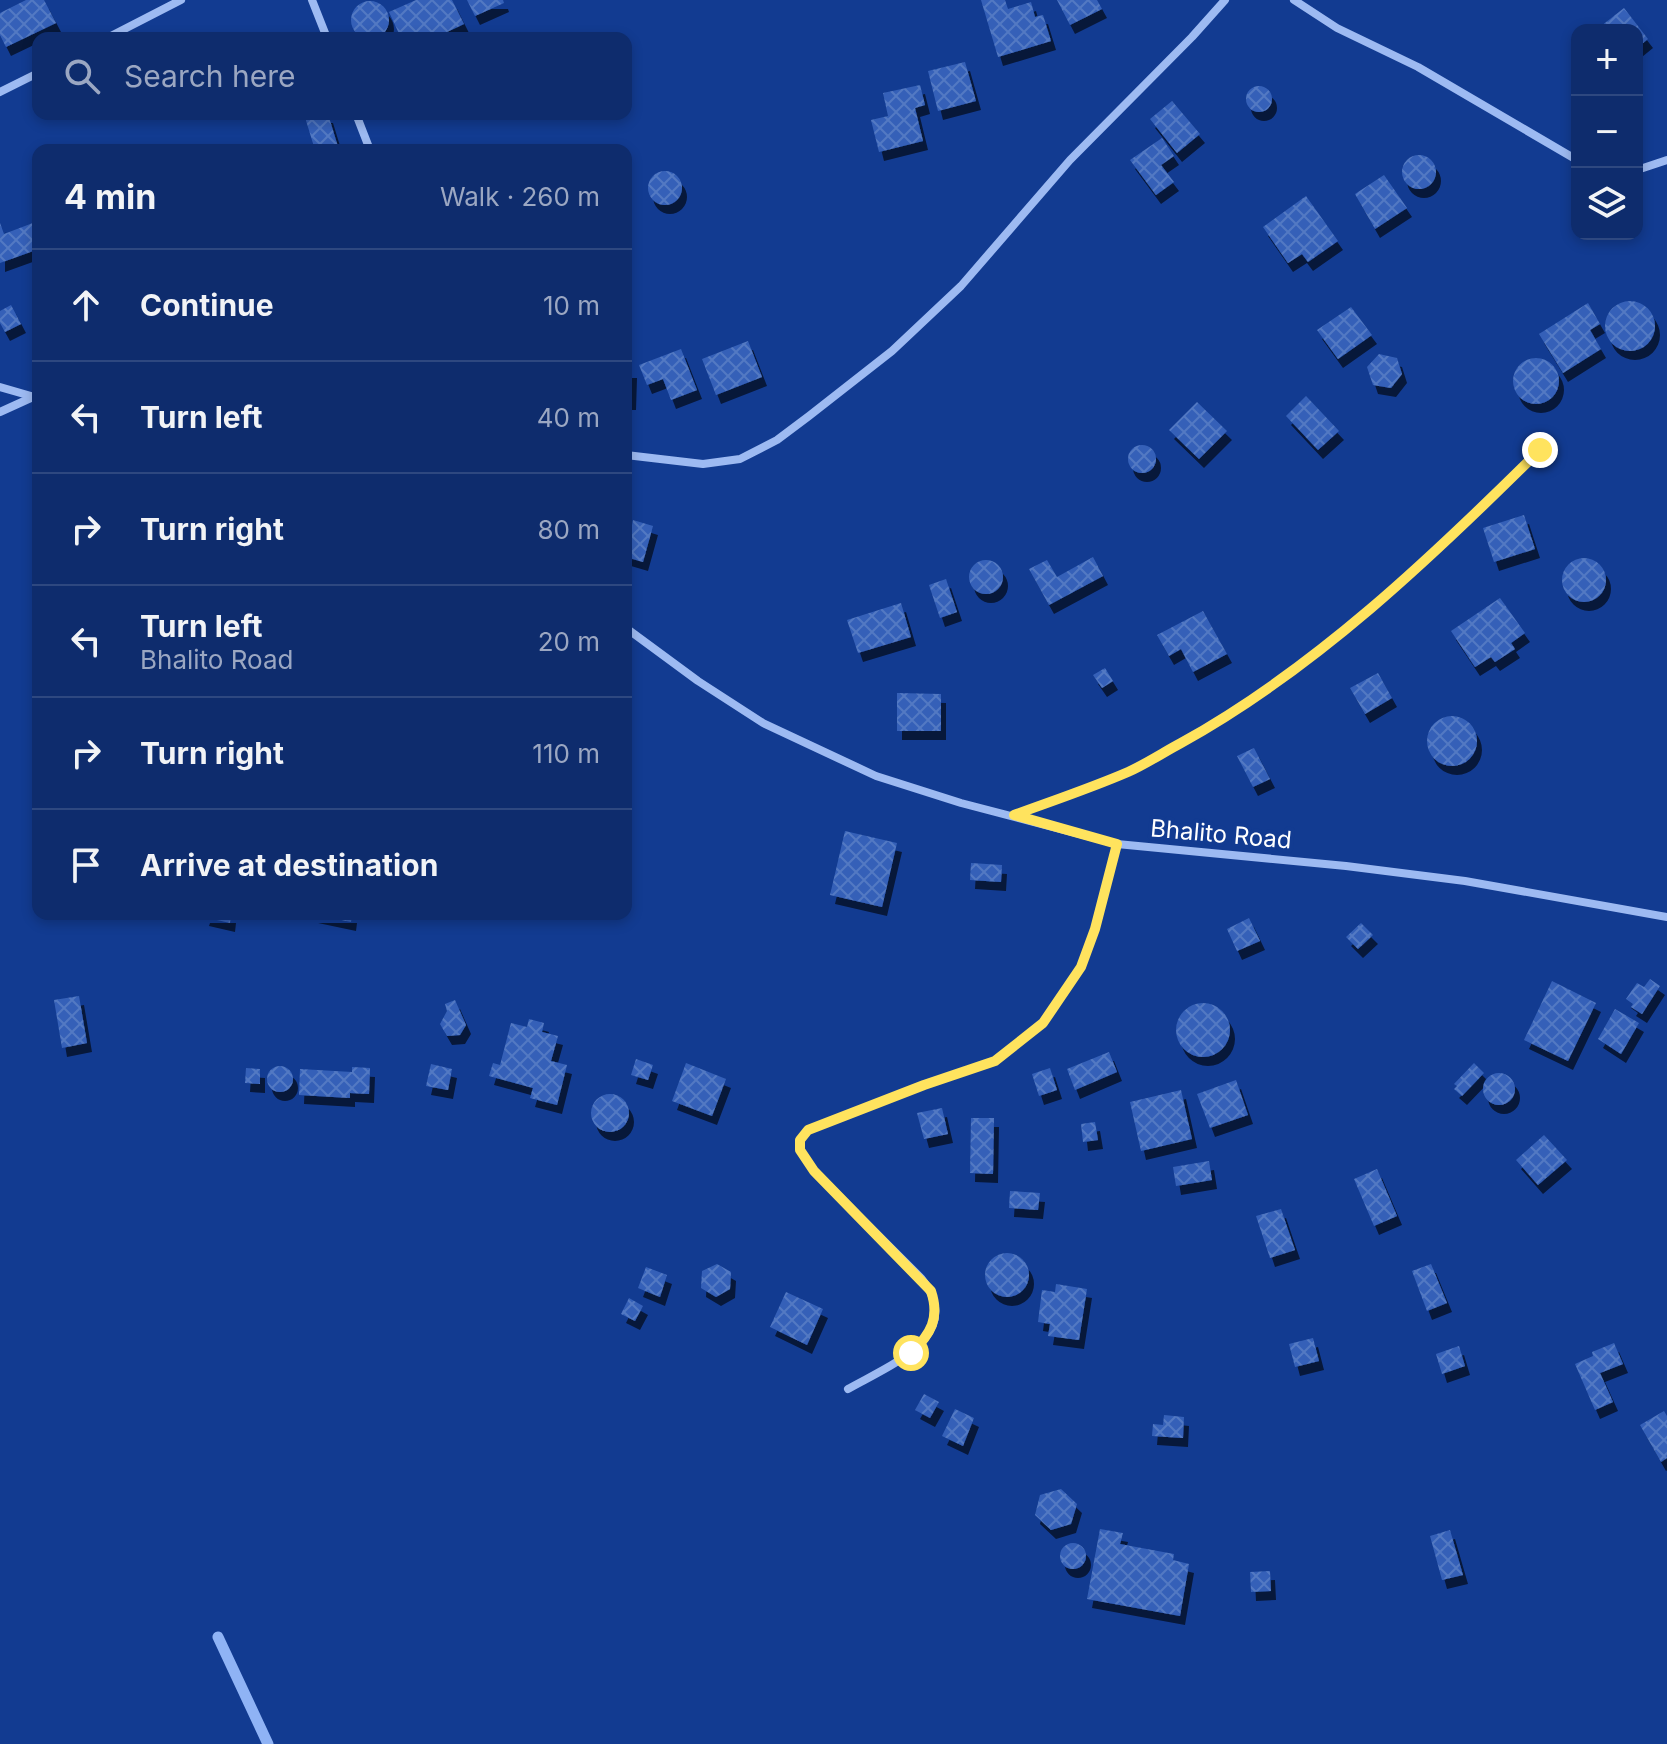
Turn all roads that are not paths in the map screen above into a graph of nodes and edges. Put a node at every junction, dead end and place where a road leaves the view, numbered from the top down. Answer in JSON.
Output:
{"nodes":[{"id":1,"x":181,"y":0,"type":"edge"},
{"id":2,"x":312,"y":0,"type":"edge"},
{"id":3,"x":1225,"y":0,"type":"edge"},
{"id":4,"x":1294,"y":0,"type":"edge"},
{"id":5,"x":119,"y":32,"type":"edge"},
{"id":6,"x":325,"y":32,"type":"edge"},
{"id":7,"x":32,"y":76,"type":"edge"},
{"id":8,"x":0,"y":92,"type":"edge"},
{"id":9,"x":358,"y":120,"type":"edge"},
{"id":10,"x":368,"y":144,"type":"edge"},
{"id":11,"x":1571,"y":156,"type":"edge"},
{"id":12,"x":1667,"y":160,"type":"edge"},
{"id":13,"x":1643,"y":168,"type":"edge"},
{"id":14,"x":0,"y":387,"type":"edge"},
{"id":15,"x":32,"y":397,"type":"edge"},
{"id":16,"x":32,"y":400,"type":"edge"},
{"id":17,"x":0,"y":412,"type":"edge"},
{"id":18,"x":1540,"y":450,"type":"dead end"},
{"id":19,"x":632,"y":456,"type":"edge"},
{"id":20,"x":632,"y":632,"type":"edge"},
{"id":21,"x":1014,"y":815,"type":"junction"},
{"id":22,"x":1117,"y":844,"type":"junction"},
{"id":23,"x":1667,"y":917,"type":"edge"},
{"id":24,"x":848,"y":1389,"type":"dead end"}],
"edges":[{"from":1,"to":5,"type":"street"},
{"from":2,"to":6,"type":"street"},
{"from":3,"to":19,"type":"street"},
{"from":4,"to":11,"type":"street"},
{"from":7,"to":8,"type":"street"},
{"from":9,"to":10,"type":"street"},
{"from":12,"to":13,"type":"street"},
{"from":14,"to":15,"type":"street"},
{"from":16,"to":17,"type":"street"},
{"from":18,"to":21,"type":"street"},
{"from":20,"to":21,"type":"street","name":"Bhalito Road"},
{"from":21,"to":22,"type":"street","name":"Bhalito Road"},
{"from":22,"to":23,"type":"street","name":"Bhalito Road"},
{"from":22,"to":24,"type":"street"}]}
